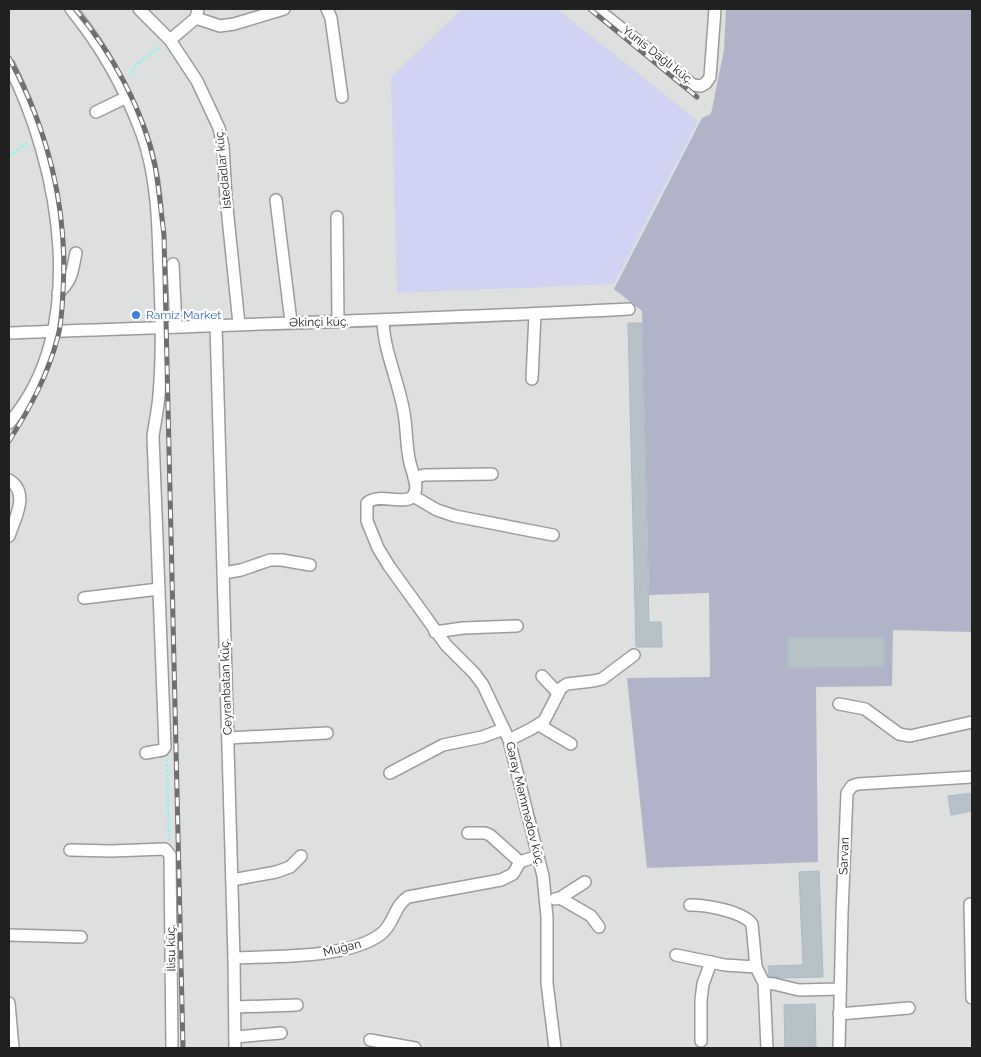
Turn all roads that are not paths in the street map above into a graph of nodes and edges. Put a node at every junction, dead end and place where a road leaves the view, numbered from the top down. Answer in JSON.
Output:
{"nodes":[{"id":1,"x":71,"y":9,"type":"edge"},
{"id":2,"x":139,"y":9,"type":"edge"},
{"id":3,"x":284,"y":9,"type":"edge"},
{"id":4,"x":326,"y":9,"type":"edge"},
{"id":5,"x":598,"y":9,"type":"edge"},
{"id":6,"x":715,"y":9,"type":"edge"},
{"id":7,"x":197,"y":13,"type":"edge"},
{"id":8,"x":170,"y":40,"type":"junction"},
{"id":9,"x":9,"y":65,"type":"edge"},
{"id":10,"x":127,"y":97,"type":"junction"},
{"id":11,"x":342,"y":97,"type":"dead end"},
{"id":12,"x":96,"y":112,"type":"dead end"},
{"id":13,"x":276,"y":200,"type":"dead end"},
{"id":14,"x":337,"y":217,"type":"dead end"},
{"id":15,"x":76,"y":253,"type":"dead end"},
{"id":16,"x":173,"y":264,"type":"dead end"},
{"id":17,"x":58,"y":293,"type":"junction"},
{"id":18,"x":629,"y":310,"type":"dead end"},
{"id":19,"x":535,"y":314,"type":"junction"},
{"id":20,"x":383,"y":320,"type":"junction"},
{"id":21,"x":338,"y":321,"type":"junction"},
{"id":22,"x":291,"y":322,"type":"junction"},
{"id":23,"x":239,"y":324,"type":"junction"},
{"id":24,"x":216,"y":325,"type":"junction"},
{"id":25,"x":176,"y":326,"type":"junction"},
{"id":26,"x":161,"y":327,"type":"junction"},
{"id":27,"x":53,"y":331,"type":"junction"},
{"id":28,"x":9,"y":333,"type":"edge"},
{"id":29,"x":532,"y":379,"type":"dead end"},
{"id":30,"x":9,"y":423,"type":"edge"},
{"id":31,"x":492,"y":474,"type":"dead end"},
{"id":32,"x":414,"y":478,"type":"junction"},
{"id":33,"x":9,"y":480,"type":"edge"},
{"id":34,"x":413,"y":496,"type":"junction"},
{"id":35,"x":553,"y":535,"type":"dead end"},
{"id":36,"x":9,"y":536,"type":"edge"},
{"id":37,"x":310,"y":565,"type":"dead end"},
{"id":38,"x":223,"y":573,"type":"junction"},
{"id":39,"x":159,"y":589,"type":"junction"},
{"id":40,"x":84,"y":598,"type":"dead end"},
{"id":41,"x":517,"y":626,"type":"dead end"},
{"id":42,"x":436,"y":632,"type":"junction"},
{"id":43,"x":634,"y":655,"type":"dead end"},
{"id":44,"x":542,"y":676,"type":"dead end"},
{"id":45,"x":557,"y":692,"type":"junction"},
{"id":46,"x":839,"y":704,"type":"dead end"},
{"id":47,"x":972,"y":722,"type":"edge"},
{"id":48,"x":539,"y":724,"type":"junction"},
{"id":49,"x":327,"y":734,"type":"dead end"},
{"id":50,"x":507,"y":734,"type":"junction"},
{"id":51,"x":228,"y":738,"type":"junction"},
{"id":52,"x":571,"y":744,"type":"dead end"},
{"id":53,"x":146,"y":753,"type":"dead end"},
{"id":54,"x":390,"y":773,"type":"dead end"},
{"id":55,"x":972,"y":778,"type":"edge"},
{"id":56,"x":468,"y":833,"type":"dead end"},
{"id":57,"x":70,"y":850,"type":"dead end"},
{"id":58,"x":301,"y":856,"type":"dead end"},
{"id":59,"x":537,"y":856,"type":"junction"},
{"id":60,"x":520,"y":862,"type":"junction"},
{"id":61,"x":232,"y":880,"type":"junction"},
{"id":62,"x":585,"y":882,"type":"dead end"},
{"id":63,"x":560,"y":898,"type":"junction"},
{"id":64,"x":546,"y":900,"type":"junction"},
{"id":65,"x":970,"y":904,"type":"dead end"},
{"id":66,"x":690,"y":905,"type":"dead end"},
{"id":67,"x":599,"y":927,"type":"dead end"},
{"id":68,"x":9,"y":935,"type":"edge"},
{"id":69,"x":81,"y":937,"type":"dead end"},
{"id":70,"x":676,"y":955,"type":"dead end"},
{"id":71,"x":234,"y":958,"type":"junction"},
{"id":72,"x":711,"y":962,"type":"junction"},
{"id":73,"x":756,"y":967,"type":"junction"},
{"id":74,"x":764,"y":983,"type":"junction"},
{"id":75,"x":840,"y":989,"type":"junction"},
{"id":76,"x":972,"y":998,"type":"edge"},
{"id":77,"x":9,"y":1003,"type":"edge"},
{"id":78,"x":297,"y":1004,"type":"dead end"},
{"id":79,"x":235,"y":1007,"type":"junction"},
{"id":80,"x":909,"y":1008,"type":"dead end"},
{"id":81,"x":839,"y":1014,"type":"junction"},
{"id":82,"x":281,"y":1033,"type":"dead end"},
{"id":83,"x":370,"y":1040,"type":"dead end"},
{"id":84,"x":701,"y":1041,"type":"dead end"},
{"id":85,"x":235,"y":1043,"type":"edge"},
{"id":86,"x":13,"y":1048,"type":"edge"},
{"id":87,"x":172,"y":1048,"type":"edge"},
{"id":88,"x":415,"y":1048,"type":"edge"},
{"id":89,"x":556,"y":1048,"type":"edge"},
{"id":90,"x":768,"y":1048,"type":"edge"},
{"id":91,"x":839,"y":1048,"type":"edge"}],
"edges":[{"from":1,"to":10,"type":"street"},
{"from":2,"to":8,"type":"street","name":"İstedadlar küç."},
{"from":3,"to":7,"type":"street"},
{"from":4,"to":11,"type":"street"},
{"from":5,"to":6,"type":"street","name":"Yunis Dağlı küç."},
{"from":7,"to":8,"type":"street"},
{"from":8,"to":23,"type":"street","name":"İstedadlar küç."},
{"from":9,"to":17,"type":"street"},
{"from":10,"to":12,"type":"street"},
{"from":10,"to":26,"type":"street"},
{"from":13,"to":22,"type":"street"},
{"from":14,"to":21,"type":"street"},
{"from":15,"to":17,"type":"street"},
{"from":16,"to":25,"type":"street"},
{"from":17,"to":27,"type":"street"},
{"from":18,"to":19,"type":"street","name":"Əkinçi küç."},
{"from":19,"to":20,"type":"street","name":"Əkinçi küç."},
{"from":19,"to":29,"type":"street"},
{"from":20,"to":21,"type":"street","name":"Əkinçi küç."},
{"from":20,"to":32,"type":"street"},
{"from":21,"to":22,"type":"street","name":"Əkinçi küç."},
{"from":22,"to":23,"type":"street","name":"Əkinçi küç."},
{"from":23,"to":24,"type":"street","name":"Əkinçi küç."},
{"from":24,"to":25,"type":"street","name":"Əkinçi küç."},
{"from":24,"to":38,"type":"street","name":"Ceyranbatan küç."},
{"from":25,"to":26,"type":"street","name":"Əkinçi küç."},
{"from":26,"to":27,"type":"street","name":"Əkinçi küç."},
{"from":26,"to":39,"type":"street"},
{"from":27,"to":28,"type":"street","name":"Əkinçi küç."},
{"from":27,"to":30,"type":"street"},
{"from":31,"to":32,"type":"street"},
{"from":32,"to":34,"type":"street"},
{"from":33,"to":36,"type":"street"},
{"from":34,"to":35,"type":"street"},
{"from":34,"to":42,"type":"street","name":"Gəray Məmmədov küç."},
{"from":37,"to":38,"type":"street"},
{"from":38,"to":51,"type":"street","name":"Ceyranbatan küç."},
{"from":39,"to":40,"type":"street"},
{"from":39,"to":53,"type":"street"},
{"from":41,"to":42,"type":"street"},
{"from":42,"to":50,"type":"street","name":"Gəray Məmmədov küç."},
{"from":43,"to":45,"type":"street"},
{"from":44,"to":45,"type":"street"},
{"from":45,"to":48,"type":"street"},
{"from":46,"to":47,"type":"street"},
{"from":48,"to":50,"type":"street"},
{"from":48,"to":52,"type":"street"},
{"from":49,"to":51,"type":"street"},
{"from":50,"to":54,"type":"street"},
{"from":50,"to":59,"type":"street","name":"Gəray Məmmədov küç."},
{"from":51,"to":61,"type":"street","name":"Ceyranbatan küç."},
{"from":55,"to":75,"type":"street","name":"Sarvan"},
{"from":56,"to":60,"type":"street"},
{"from":57,"to":87,"type":"street","name":"İlisu küç."},
{"from":58,"to":61,"type":"street"},
{"from":59,"to":60,"type":"street","name":"Muğan"},
{"from":59,"to":64,"type":"street","name":"Gəray Məmmədov küç."},
{"from":60,"to":71,"type":"street","name":"Muğan"},
{"from":61,"to":71,"type":"street","name":"Ceyranbatan küç."},
{"from":62,"to":63,"type":"street"},
{"from":63,"to":64,"type":"street"},
{"from":63,"to":67,"type":"street"},
{"from":64,"to":89,"type":"street","name":"Gəray Məmmədov küç."},
{"from":65,"to":76,"type":"street"},
{"from":66,"to":73,"type":"street"},
{"from":68,"to":69,"type":"street"},
{"from":70,"to":72,"type":"street"},
{"from":71,"to":79,"type":"street","name":"Ceyranbatan küç."},
{"from":72,"to":73,"type":"street"},
{"from":72,"to":84,"type":"street"},
{"from":73,"to":74,"type":"street"},
{"from":74,"to":75,"type":"street"},
{"from":74,"to":90,"type":"street"},
{"from":75,"to":81,"type":"street","name":"Sarvan"},
{"from":77,"to":86,"type":"street"},
{"from":78,"to":79,"type":"street"},
{"from":79,"to":85,"type":"street","name":"Ceyranbatan küç."},
{"from":80,"to":81,"type":"street"},
{"from":81,"to":91,"type":"street","name":"Sarvan"},
{"from":82,"to":85,"type":"street"},
{"from":83,"to":88,"type":"street"}]}
